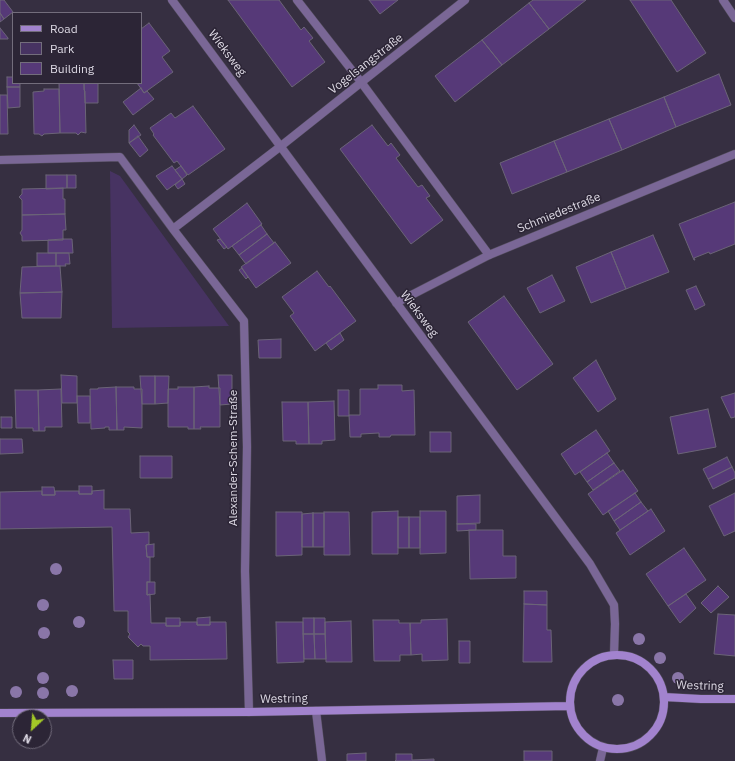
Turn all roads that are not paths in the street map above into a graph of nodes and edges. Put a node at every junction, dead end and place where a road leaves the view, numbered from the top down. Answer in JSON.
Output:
{"nodes":[{"id":1,"x":172,"y":0,"type":"edge"},
{"id":2,"x":297,"y":0,"type":"edge"},
{"id":3,"x":465,"y":0,"type":"edge"},
{"id":4,"x":723,"y":0,"type":"edge"},
{"id":5,"x":735,"y":18,"type":"edge"},
{"id":6,"x":361,"y":82,"type":"junction"},
{"id":7,"x":281,"y":146,"type":"junction"},
{"id":8,"x":735,"y":154,"type":"edge"},
{"id":9,"x":0,"y":160,"type":"edge"},
{"id":10,"x":173,"y":229,"type":"junction"},
{"id":11,"x":489,"y":255,"type":"junction"},
{"id":12,"x":396,"y":303,"type":"junction"},
{"id":13,"x":614,"y":654,"type":"junction"},
{"id":14,"x":664,"y":697,"type":"junction"},
{"id":15,"x":735,"y":699,"type":"edge"},
{"id":16,"x":569,"y":706,"type":"junction"},
{"id":17,"x":316,"y":710,"type":"junction"},
{"id":18,"x":249,"y":712,"type":"junction"},
{"id":19,"x":0,"y":713,"type":"edge"},
{"id":20,"x":603,"y":748,"type":"junction"},
{"id":21,"x":322,"y":761,"type":"edge"},
{"id":22,"x":600,"y":761,"type":"edge"}],
"edges":[{"from":1,"to":7,"type":"street","name":"Wieksweg"},
{"from":2,"to":6,"type":"street"},
{"from":3,"to":6,"type":"street","name":"Vogelsangstraße"},
{"from":4,"to":5,"type":"street"},
{"from":6,"to":7,"type":"street","name":"Vogelsangstraße"},
{"from":6,"to":11,"type":"street"},
{"from":7,"to":10,"type":"street"},
{"from":7,"to":12,"type":"street","name":"Wieksweg"},
{"from":8,"to":11,"type":"street","name":"Schmiedestraße"},
{"from":9,"to":10,"type":"street","name":"Alexander-Schem-Straße"},
{"from":10,"to":18,"type":"street","name":"Alexander-Schem-Straße"},
{"from":11,"to":12,"type":"street","name":"Schmiedestraße"},
{"from":12,"to":13,"type":"street","name":"Wieksweg"},
{"from":13,"to":14,"type":"main road"},
{"from":13,"to":16,"type":"main road"},
{"from":14,"to":15,"type":"main road","name":"Westring"},
{"from":14,"to":20,"type":"main road"},
{"from":16,"to":17,"type":"main road","name":"Westring"},
{"from":16,"to":20,"type":"main road"},
{"from":17,"to":18,"type":"main road","name":"Westring"},
{"from":17,"to":21,"type":"street"},
{"from":18,"to":19,"type":"main road","name":"Westring"},
{"from":20,"to":22,"type":"street"}]}
